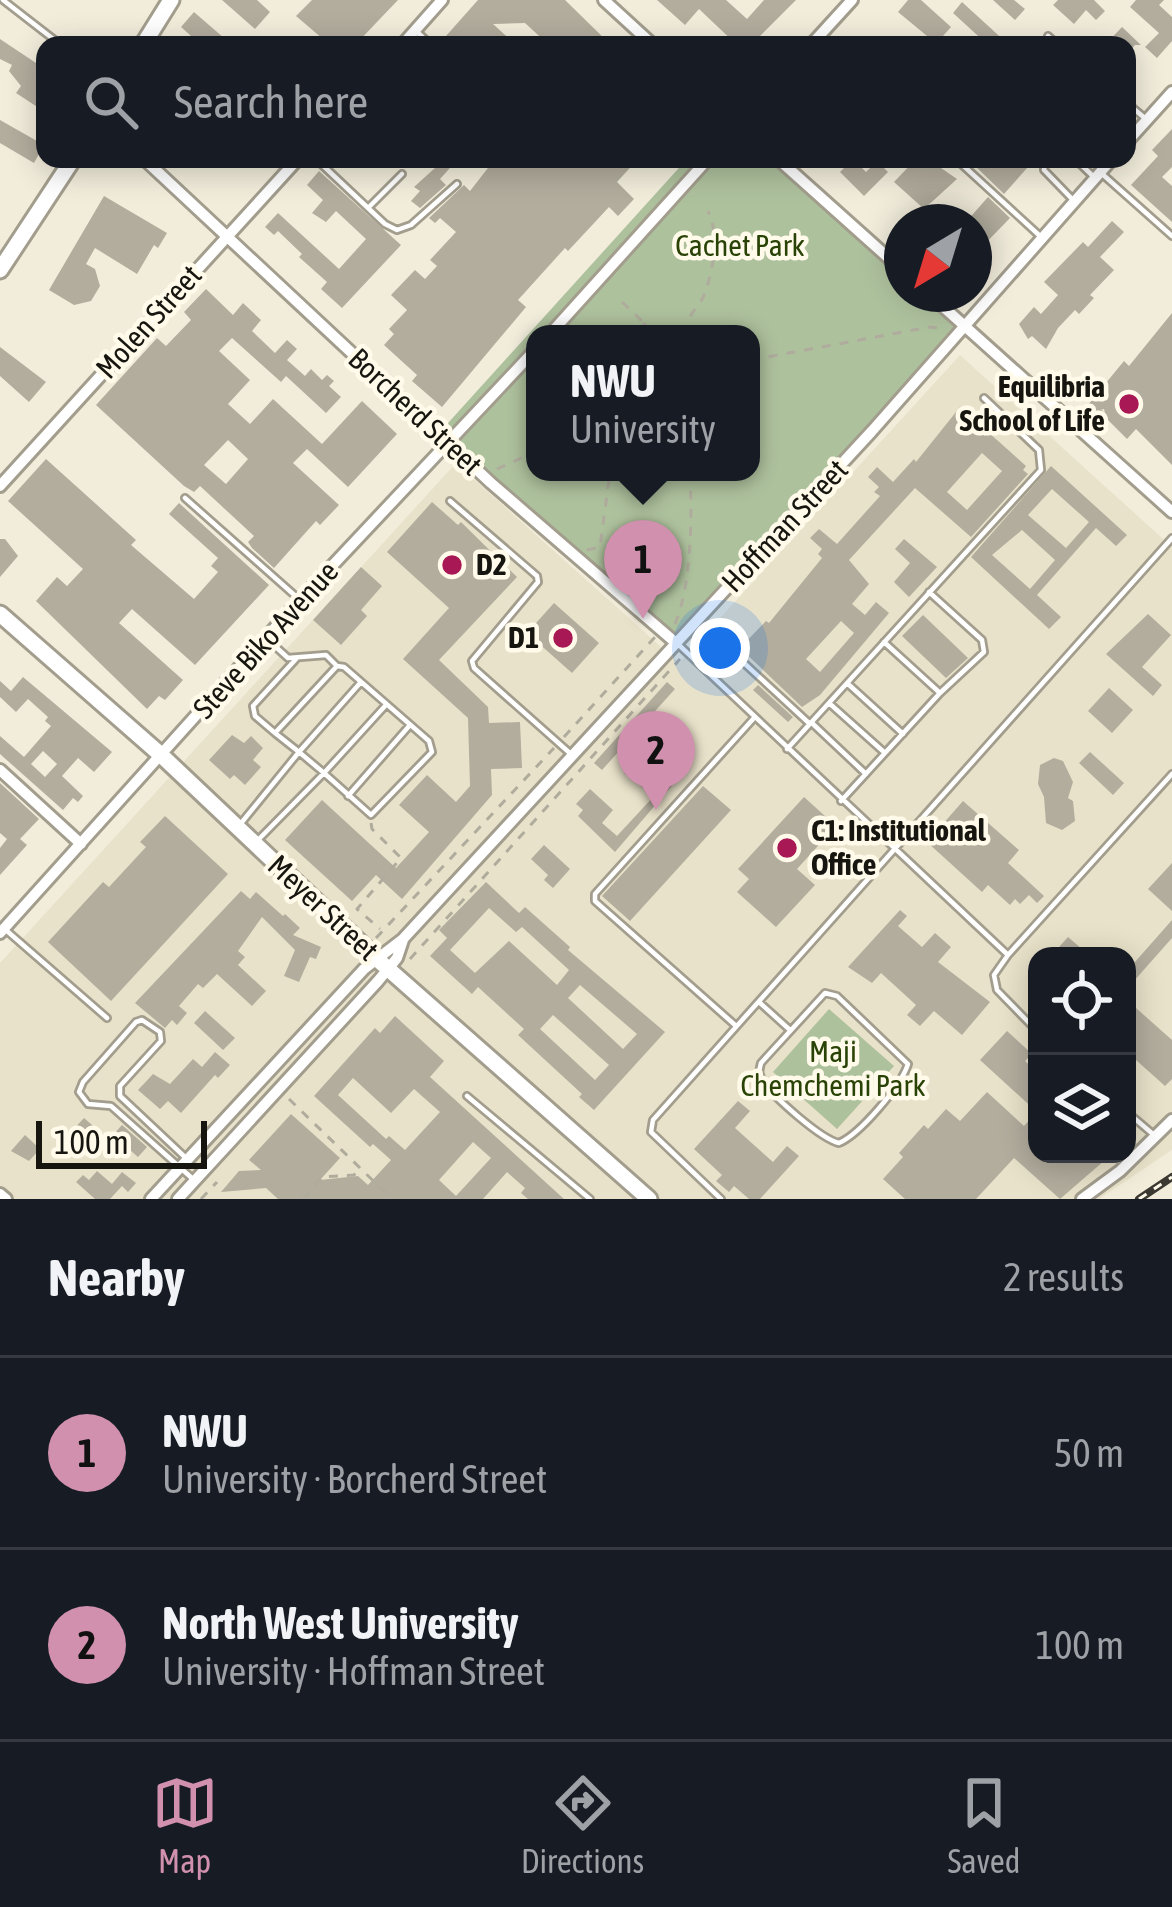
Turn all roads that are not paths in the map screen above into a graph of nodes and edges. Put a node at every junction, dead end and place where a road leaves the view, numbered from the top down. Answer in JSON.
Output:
{"nodes":[{"id":1,"x":3,"y":0,"type":"edge"},
{"id":2,"x":171,"y":0,"type":"edge"},
{"id":3,"x":442,"y":0,"type":"edge"},
{"id":4,"x":604,"y":0,"type":"edge"},
{"id":5,"x":852,"y":0,"type":"edge"},
{"id":6,"x":415,"y":30,"type":"junction"},
{"id":7,"x":49,"y":36,"type":"edge"},
{"id":8,"x":148,"y":36,"type":"edge"},
{"id":9,"x":409,"y":36,"type":"edge"},
{"id":10,"x":421,"y":36,"type":"edge"},
{"id":11,"x":643,"y":36,"type":"edge"},
{"id":12,"x":819,"y":36,"type":"edge"},
{"id":13,"x":1172,"y":92,"type":"edge"},
{"id":14,"x":1136,"y":111,"type":"edge"},
{"id":15,"x":1147,"y":120,"type":"junction"},
{"id":16,"x":1136,"y":132,"type":"edge"},
{"id":17,"x":67,"y":168,"type":"edge"},
{"id":18,"x":153,"y":168,"type":"edge"},
{"id":19,"x":290,"y":168,"type":"edge"},
{"id":20,"x":326,"y":168,"type":"edge"},
{"id":21,"x":700,"y":168,"type":"edge"},
{"id":22,"x":788,"y":168,"type":"edge"},
{"id":23,"x":966,"y":168,"type":"edge"},
{"id":24,"x":1044,"y":168,"type":"edge"},
{"id":25,"x":1087,"y":168,"type":"edge"},
{"id":26,"x":1104,"y":168,"type":"edge"},
{"id":27,"x":402,"y":174,"type":"dead end"},
{"id":28,"x":1097,"y":175,"type":"junction"},
{"id":29,"x":457,"y":184,"type":"dead end"},
{"id":30,"x":1074,"y":201,"type":"junction"},
{"id":31,"x":368,"y":208,"type":"junction"},
{"id":32,"x":1172,"y":236,"type":"edge"},
{"id":33,"x":226,"y":237,"type":"junction"},
{"id":34,"x":1041,"y":238,"type":"junction"},
{"id":35,"x":884,"y":254,"type":"edge"},
{"id":36,"x":0,"y":270,"type":"edge"},
{"id":37,"x":946,"y":312,"type":"edge"},
{"id":38,"x":558,"y":325,"type":"edge"},
{"id":39,"x":962,"y":328,"type":"junction"},
{"id":40,"x":526,"y":360,"type":"edge"},
{"id":41,"x":984,"y":398,"type":"dead end"},
{"id":42,"x":1100,"y":416,"type":"dead end"},
{"id":43,"x":1084,"y":434,"type":"junction"},
{"id":44,"x":449,"y":442,"type":"junction"},
{"id":45,"x":0,"y":486,"type":"edge"},
{"id":46,"x":184,"y":497,"type":"dead end"},
{"id":47,"x":450,"y":501,"type":"dead end"},
{"id":48,"x":1172,"y":512,"type":"edge"},
{"id":49,"x":1172,"y":538,"type":"edge"},
{"id":50,"x":929,"y":592,"type":"junction"},
{"id":51,"x":300,"y":600,"type":"junction"},
{"id":52,"x":0,"y":614,"type":"edge"},
{"id":53,"x":266,"y":638,"type":"junction"},
{"id":54,"x":673,"y":641,"type":"junction"},
{"id":55,"x":884,"y":642,"type":"junction"},
{"id":56,"x":296,"y":659,"type":"junction"},
{"id":57,"x":744,"y":663,"type":"dead end"},
{"id":58,"x":337,"y":666,"type":"junction"},
{"id":59,"x":361,"y":682,"type":"junction"},
{"id":60,"x":847,"y":683,"type":"junction"},
{"id":61,"x":940,"y":692,"type":"junction"},
{"id":62,"x":829,"y":703,"type":"junction"},
{"id":63,"x":387,"y":704,"type":"junction"},
{"id":64,"x":754,"y":718,"type":"junction"},
{"id":65,"x":811,"y":723,"type":"junction"},
{"id":66,"x":410,"y":725,"type":"junction"},
{"id":67,"x":275,"y":733,"type":"junction"},
{"id":68,"x":903,"y":734,"type":"junction"},
{"id":69,"x":787,"y":749,"type":"junction"},
{"id":70,"x":299,"y":752,"type":"junction"},
{"id":71,"x":885,"y":753,"type":"junction"},
{"id":72,"x":572,"y":754,"type":"junction"},
{"id":73,"x":161,"y":755,"type":"junction"},
{"id":74,"x":0,"y":770,"type":"edge"},
{"id":75,"x":324,"y":773,"type":"junction"},
{"id":76,"x":866,"y":774,"type":"junction"},
{"id":77,"x":1172,"y":774,"type":"edge"},
{"id":78,"x":347,"y":796,"type":"junction"},
{"id":79,"x":841,"y":801,"type":"junction"},
{"id":80,"x":238,"y":826,"type":"junction"},
{"id":81,"x":81,"y":844,"type":"junction"},
{"id":82,"x":256,"y":844,"type":"junction"},
{"id":83,"x":894,"y":851,"type":"junction"},
{"id":84,"x":1,"y":929,"type":"edge"},
{"id":85,"x":1008,"y":955,"type":"junction"},
{"id":86,"x":390,"y":964,"type":"junction"},
{"id":87,"x":759,"y":1002,"type":"junction"},
{"id":88,"x":107,"y":1018,"type":"dead end"},
{"id":89,"x":1028,"y":1021,"type":"edge"},
{"id":90,"x":737,"y":1027,"type":"junction"},
{"id":91,"x":790,"y":1030,"type":"junction"},
{"id":92,"x":466,"y":1096,"type":"dead end"},
{"id":93,"x":1136,"y":1120,"type":"edge"},
{"id":94,"x":1172,"y":1120,"type":"edge"},
{"id":95,"x":1154,"y":1136,"type":"junction"},
{"id":96,"x":184,"y":1164,"type":"junction"},
{"id":97,"x":195,"y":1181,"type":"junction"},
{"id":98,"x":151,"y":1199,"type":"edge"},
{"id":99,"x":178,"y":1199,"type":"edge"},
{"id":100,"x":590,"y":1199,"type":"edge"},
{"id":101,"x":649,"y":1199,"type":"edge"},
{"id":102,"x":721,"y":1199,"type":"edge"},
{"id":103,"x":1082,"y":1199,"type":"edge"}],
"edges":[{"from":1,"to":7,"type":"lane"},
{"from":2,"to":8,"type":"street"},
{"from":3,"to":6,"type":"street"},
{"from":4,"to":11,"type":"street"},
{"from":5,"to":12,"type":"street"},
{"from":6,"to":9,"type":"street"},
{"from":6,"to":10,"type":"lane"},
{"from":13,"to":15,"type":"street"},
{"from":14,"to":15,"type":"lane"},
{"from":15,"to":16,"type":"street"},
{"from":17,"to":36,"type":"street"},
{"from":18,"to":33,"type":"street","name":"Borcherd Street"},
{"from":19,"to":33,"type":"street","name":"Molen Street"},
{"from":20,"to":31,"type":"lane"},
{"from":21,"to":38,"type":"street"},
{"from":22,"to":35,"type":"street"},
{"from":23,"to":34,"type":"lane"},
{"from":24,"to":30,"type":"lane"},
{"from":25,"to":28,"type":"lane"},
{"from":26,"to":28,"type":"street","name":"Hoffman Street"},
{"from":27,"to":31,"type":"lane"},
{"from":28,"to":30,"type":"street","name":"Hoffman Street"},
{"from":28,"to":32,"type":"lane"},
{"from":29,"to":31,"type":"lane"},
{"from":30,"to":34,"type":"street","name":"Hoffman Street"},
{"from":33,"to":44,"type":"street","name":"Borcherd Street"},
{"from":33,"to":45,"type":"street","name":"Molen Street"},
{"from":34,"to":39,"type":"street","name":"Hoffman Street"},
{"from":37,"to":39,"type":"street"},
{"from":39,"to":43,"type":"street"},
{"from":39,"to":54,"type":"street","name":"Hoffman Street"},
{"from":40,"to":44,"type":"street","name":"Steve Biko Avenue"},
{"from":41,"to":50,"type":"lane"},
{"from":42,"to":43,"type":"lane"},
{"from":43,"to":48,"type":"street"},
{"from":44,"to":51,"type":"street","name":"Steve Biko Avenue"},
{"from":44,"to":54,"type":"street","name":"Borcherd Street"},
{"from":46,"to":51,"type":"lane"},
{"from":47,"to":72,"type":"lane"},
{"from":49,"to":83,"type":"lane"},
{"from":50,"to":55,"type":"lane"},
{"from":50,"to":61,"type":"lane"},
{"from":51,"to":53,"type":"street","name":"Steve Biko Avenue"},
{"from":52,"to":73,"type":"street","name":"Meyer Street"},
{"from":53,"to":56,"type":"lane"},
{"from":53,"to":73,"type":"street","name":"Steve Biko Avenue"},
{"from":54,"to":64,"type":"lane","name":"Borcherd Street"},
{"from":54,"to":72,"type":"street","name":"Hoffman Street"},
{"from":55,"to":60,"type":"lane"},
{"from":55,"to":61,"type":"lane"},
{"from":56,"to":58,"type":"lane"},
{"from":56,"to":67,"type":"lane"},
{"from":57,"to":65,"type":"lane"},
{"from":58,"to":59,"type":"lane"},
{"from":58,"to":67,"type":"lane"},
{"from":59,"to":63,"type":"lane"},
{"from":59,"to":70,"type":"lane"},
{"from":60,"to":62,"type":"lane"},
{"from":60,"to":68,"type":"lane"},
{"from":61,"to":68,"type":"lane"},
{"from":62,"to":65,"type":"lane"},
{"from":62,"to":71,"type":"lane"},
{"from":63,"to":66,"type":"lane"},
{"from":63,"to":75,"type":"lane"},
{"from":64,"to":69,"type":"lane","name":"Borcherd Street"},
{"from":64,"to":90,"type":"lane"},
{"from":65,"to":69,"type":"lane"},
{"from":65,"to":76,"type":"lane"},
{"from":66,"to":78,"type":"lane"},
{"from":66,"to":78,"type":"lane"},
{"from":67,"to":70,"type":"lane"},
{"from":68,"to":71,"type":"lane"},
{"from":69,"to":79,"type":"lane","name":"Borcherd Street"},
{"from":70,"to":75,"type":"lane"},
{"from":70,"to":80,"type":"lane"},
{"from":71,"to":76,"type":"lane"},
{"from":72,"to":86,"type":"street","name":"Hoffman Street"},
{"from":73,"to":80,"type":"street","name":"Meyer Street"},
{"from":73,"to":81,"type":"street","name":"Steve Biko Avenue"},
{"from":74,"to":81,"type":"street"},
{"from":75,"to":78,"type":"lane"},
{"from":75,"to":82,"type":"lane"},
{"from":76,"to":79,"type":"lane"},
{"from":77,"to":85,"type":"lane"},
{"from":79,"to":83,"type":"lane","name":"Borcherd Street"},
{"from":80,"to":82,"type":"street","name":"Meyer Street"},
{"from":81,"to":84,"type":"street","name":"Steve Biko Avenue"},
{"from":82,"to":86,"type":"street","name":"Meyer Street"},
{"from":83,"to":85,"type":"lane","name":"Borcherd Street"},
{"from":83,"to":87,"type":"lane"},
{"from":84,"to":88,"type":"lane"},
{"from":85,"to":89,"type":"lane"},
{"from":86,"to":96,"type":"street","name":"Hoffman Street"},
{"from":86,"to":97,"type":"street","name":"Hoffman Street"},
{"from":86,"to":101,"type":"street","name":"Meyer Street"},
{"from":87,"to":90,"type":"lane"},
{"from":87,"to":91,"type":"lane"},
{"from":90,"to":102,"type":"lane"},
{"from":91,"to":91,"type":"lane"},
{"from":92,"to":100,"type":"lane"},
{"from":93,"to":95,"type":"lane"},
{"from":94,"to":95,"type":"street"},
{"from":95,"to":103,"type":"street"},
{"from":96,"to":96,"type":"lane"},
{"from":96,"to":97,"type":"lane"},
{"from":96,"to":98,"type":"street","name":"Hoffman Street"},
{"from":97,"to":99,"type":"street","name":"Hoffman Street"}]}
